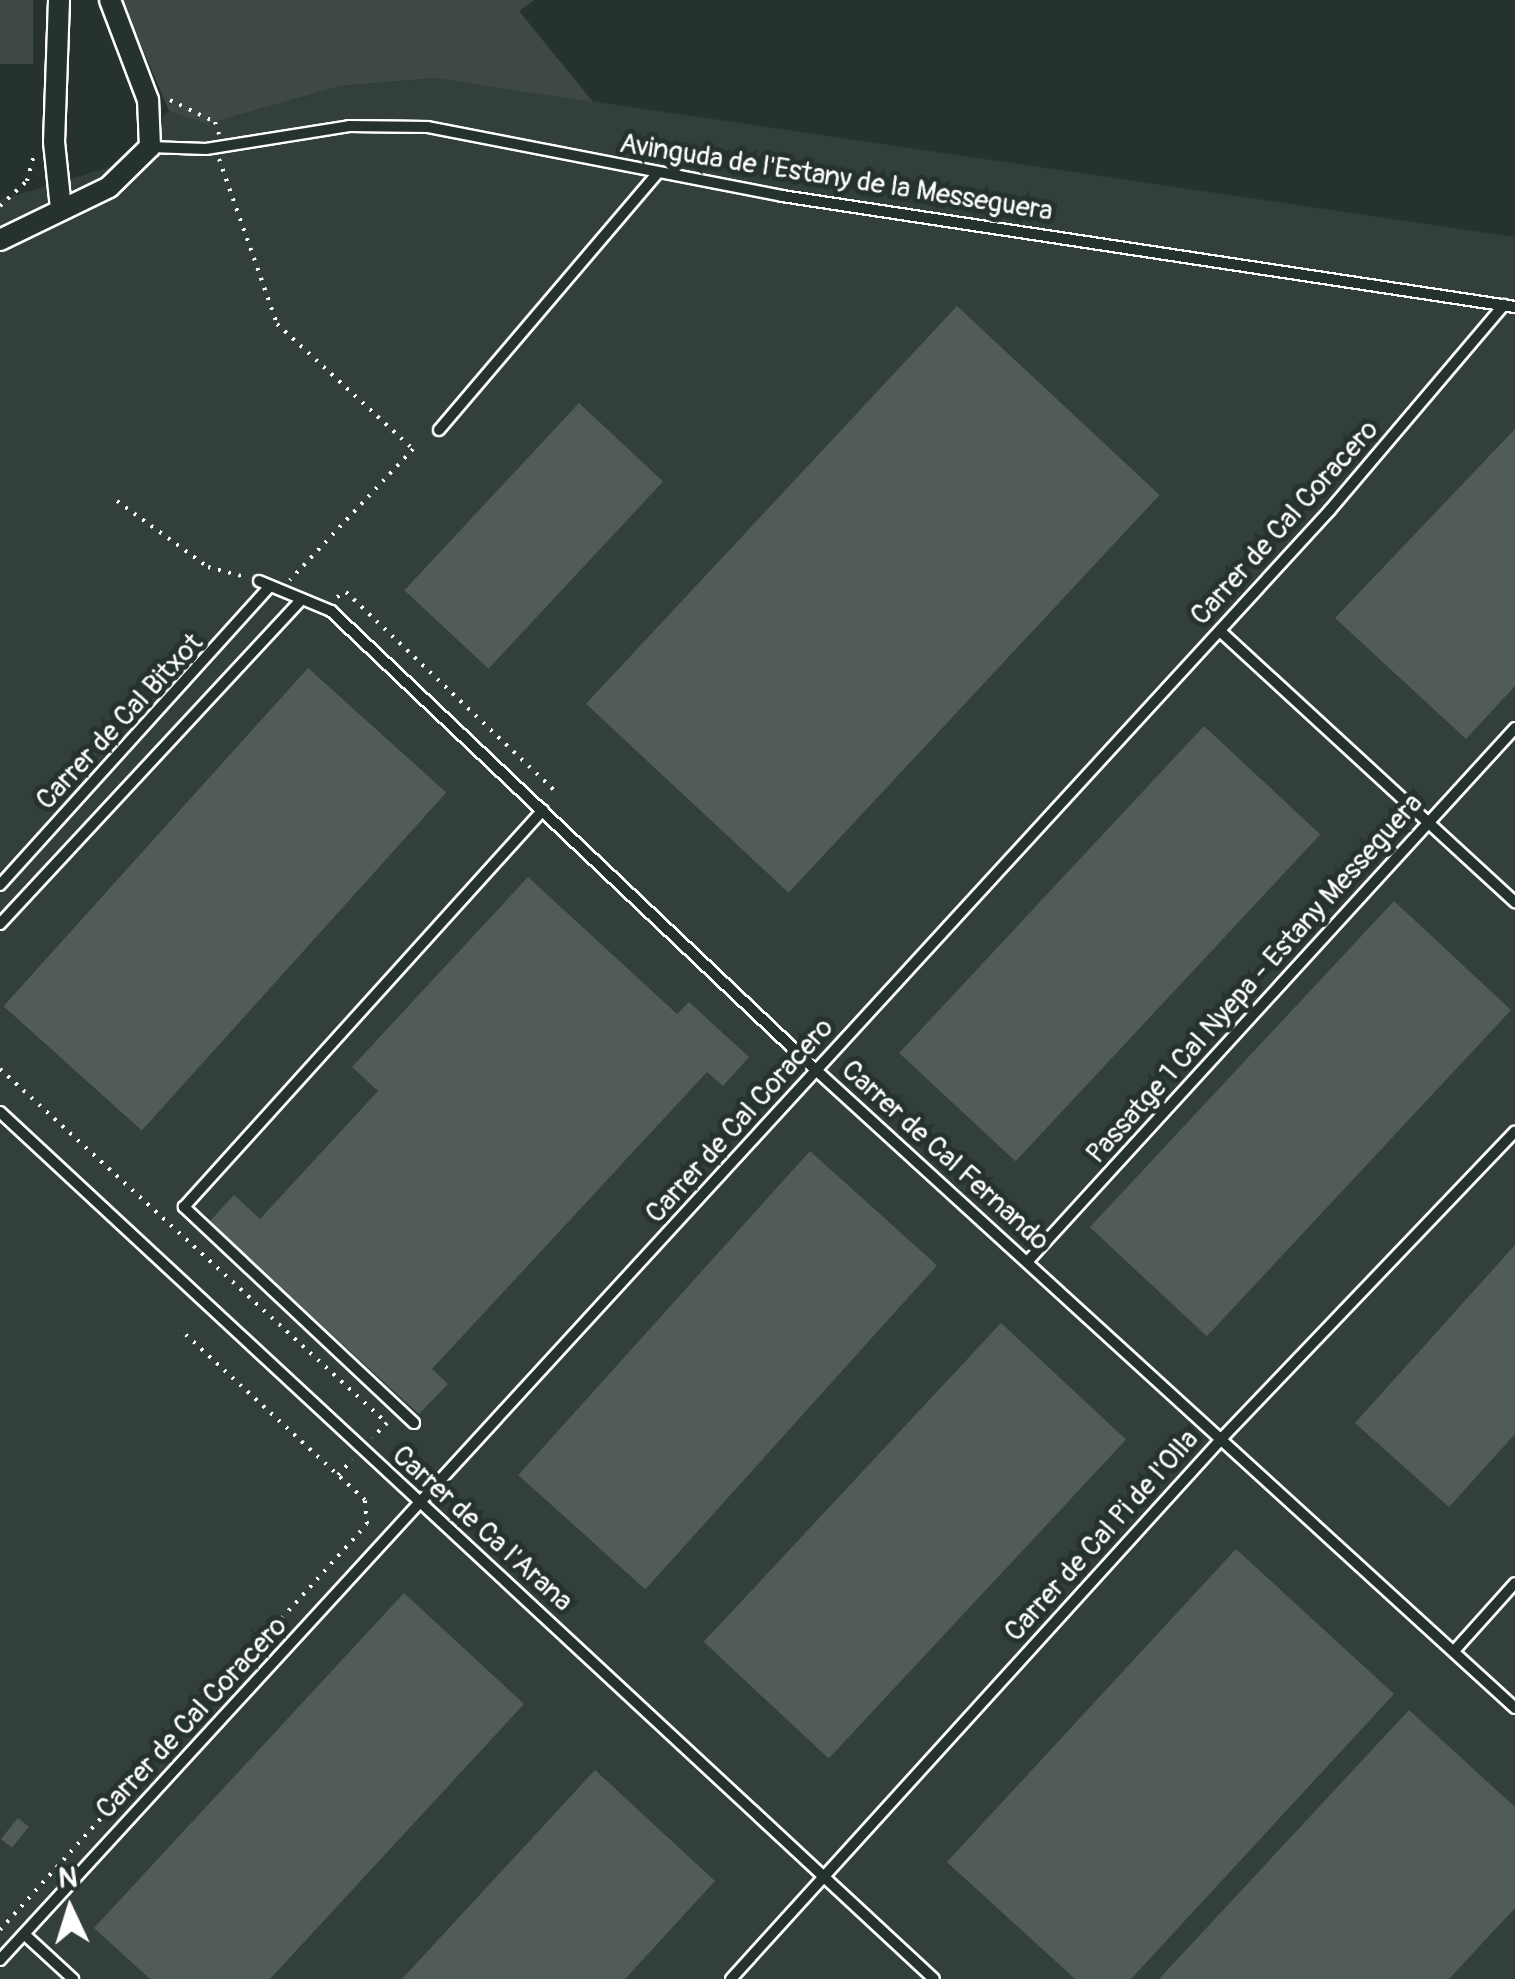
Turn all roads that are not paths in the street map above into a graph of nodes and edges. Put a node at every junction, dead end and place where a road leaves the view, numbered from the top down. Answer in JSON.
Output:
{"nodes":[{"id":1,"x":59,"y":0,"type":"edge"},
{"id":2,"x":110,"y":0,"type":"edge"},
{"id":3,"x":150,"y":147,"type":"junction"},
{"id":4,"x":656,"y":175,"type":"junction"},
{"id":5,"x":61,"y":209,"type":"junction"},
{"id":6,"x":0,"y":240,"type":"edge"},
{"id":7,"x":1510,"y":306,"type":"edge"},
{"id":8,"x":440,"y":430,"type":"dead end"},
{"id":9,"x":269,"y":587,"type":"joint"},
{"id":10,"x":301,"y":600,"type":"junction"},
{"id":11,"x":1220,"y":631,"type":"junction"},
{"id":12,"x":1515,"y":728,"type":"edge"},
{"id":13,"x":543,"y":810,"type":"junction"},
{"id":14,"x":1428,"y":822,"type":"junction"},
{"id":15,"x":0,"y":886,"type":"edge"},
{"id":16,"x":1515,"y":902,"type":"edge"},
{"id":17,"x":0,"y":924,"type":"edge"},
{"id":18,"x":817,"y":1072,"type":"junction"},
{"id":19,"x":0,"y":1112,"type":"edge"},
{"id":20,"x":1515,"y":1132,"type":"edge"},
{"id":21,"x":1028,"y":1261,"type":"junction"},
{"id":22,"x":414,"y":1423,"type":"dead end"},
{"id":23,"x":1224,"y":1436,"type":"junction"},
{"id":24,"x":422,"y":1504,"type":"junction"},
{"id":25,"x":1515,"y":1583,"type":"edge"},
{"id":26,"x":1454,"y":1652,"type":"junction"},
{"id":27,"x":1515,"y":1708,"type":"edge"},
{"id":28,"x":823,"y":1876,"type":"junction"},
{"id":29,"x":24,"y":1934,"type":"junction"},
{"id":30,"x":0,"y":1960,"type":"edge"},
{"id":31,"x":73,"y":1979,"type":"edge"},
{"id":32,"x":732,"y":1979,"type":"edge"},
{"id":33,"x":934,"y":1979,"type":"edge"}],
"edges":[{"from":1,"to":5,"type":"street"},
{"from":2,"to":3,"type":"street"},
{"from":3,"to":4,"type":"lane","name":"Avinguda de l'Estany de la Messeguera"},
{"from":3,"to":5,"type":"street"},
{"from":4,"to":7,"type":"lane","name":"Avinguda de l'Estany de la Messeguera"},
{"from":4,"to":8,"type":"lane"},
{"from":5,"to":6,"type":"street"},
{"from":7,"to":11,"type":"lane","name":"Carrer de Cal Coracero"},
{"from":9,"to":10,"type":"lane","name":"Carrer de Cal Fernando"},
{"from":9,"to":15,"type":"lane","name":"Carrer de Cal Bitxot"},
{"from":10,"to":13,"type":"lane","name":"Carrer de Cal Fernando"},
{"from":10,"to":17,"type":"lane"},
{"from":11,"to":14,"type":"lane"},
{"from":11,"to":18,"type":"lane","name":"Carrer de Cal Coracero"},
{"from":12,"to":14,"type":"lane","name":"Passatge 1 Cal Nyepa - Estany Messeguera"},
{"from":13,"to":18,"type":"lane","name":"Carrer de Cal Fernando"},
{"from":13,"to":22,"type":"lane"},
{"from":14,"to":16,"type":"lane"},
{"from":14,"to":21,"type":"lane","name":"Passatge 1 Cal Nyepa - Estany Messeguera"},
{"from":18,"to":21,"type":"lane","name":"Carrer de Cal Fernando"},
{"from":18,"to":24,"type":"lane","name":"Carrer de Cal Coracero"},
{"from":19,"to":24,"type":"lane","name":"Carrer de Ca l'Arana"},
{"from":20,"to":23,"type":"lane","name":"Carrer de Cal Pi de l'Olla"},
{"from":21,"to":23,"type":"lane","name":"Carrer de Cal Fernando"},
{"from":23,"to":26,"type":"lane","name":"Carrer de Cal Fernando"},
{"from":23,"to":28,"type":"lane","name":"Carrer de Cal Pi de l'Olla"},
{"from":24,"to":28,"type":"lane","name":"Carrer de Ca l'Arana"},
{"from":24,"to":29,"type":"lane","name":"Carrer de Cal Coracero"},
{"from":25,"to":26,"type":"lane"},
{"from":26,"to":27,"type":"lane","name":"Carrer de Cal Fernando"},
{"from":28,"to":32,"type":"lane","name":"Carrer de Cal Pi de l'Olla"},
{"from":28,"to":33,"type":"lane","name":"Carrer de Ca l'Arana"},
{"from":29,"to":30,"type":"lane","name":"Carrer de Cal Coracero"},
{"from":29,"to":31,"type":"lane"}]}
